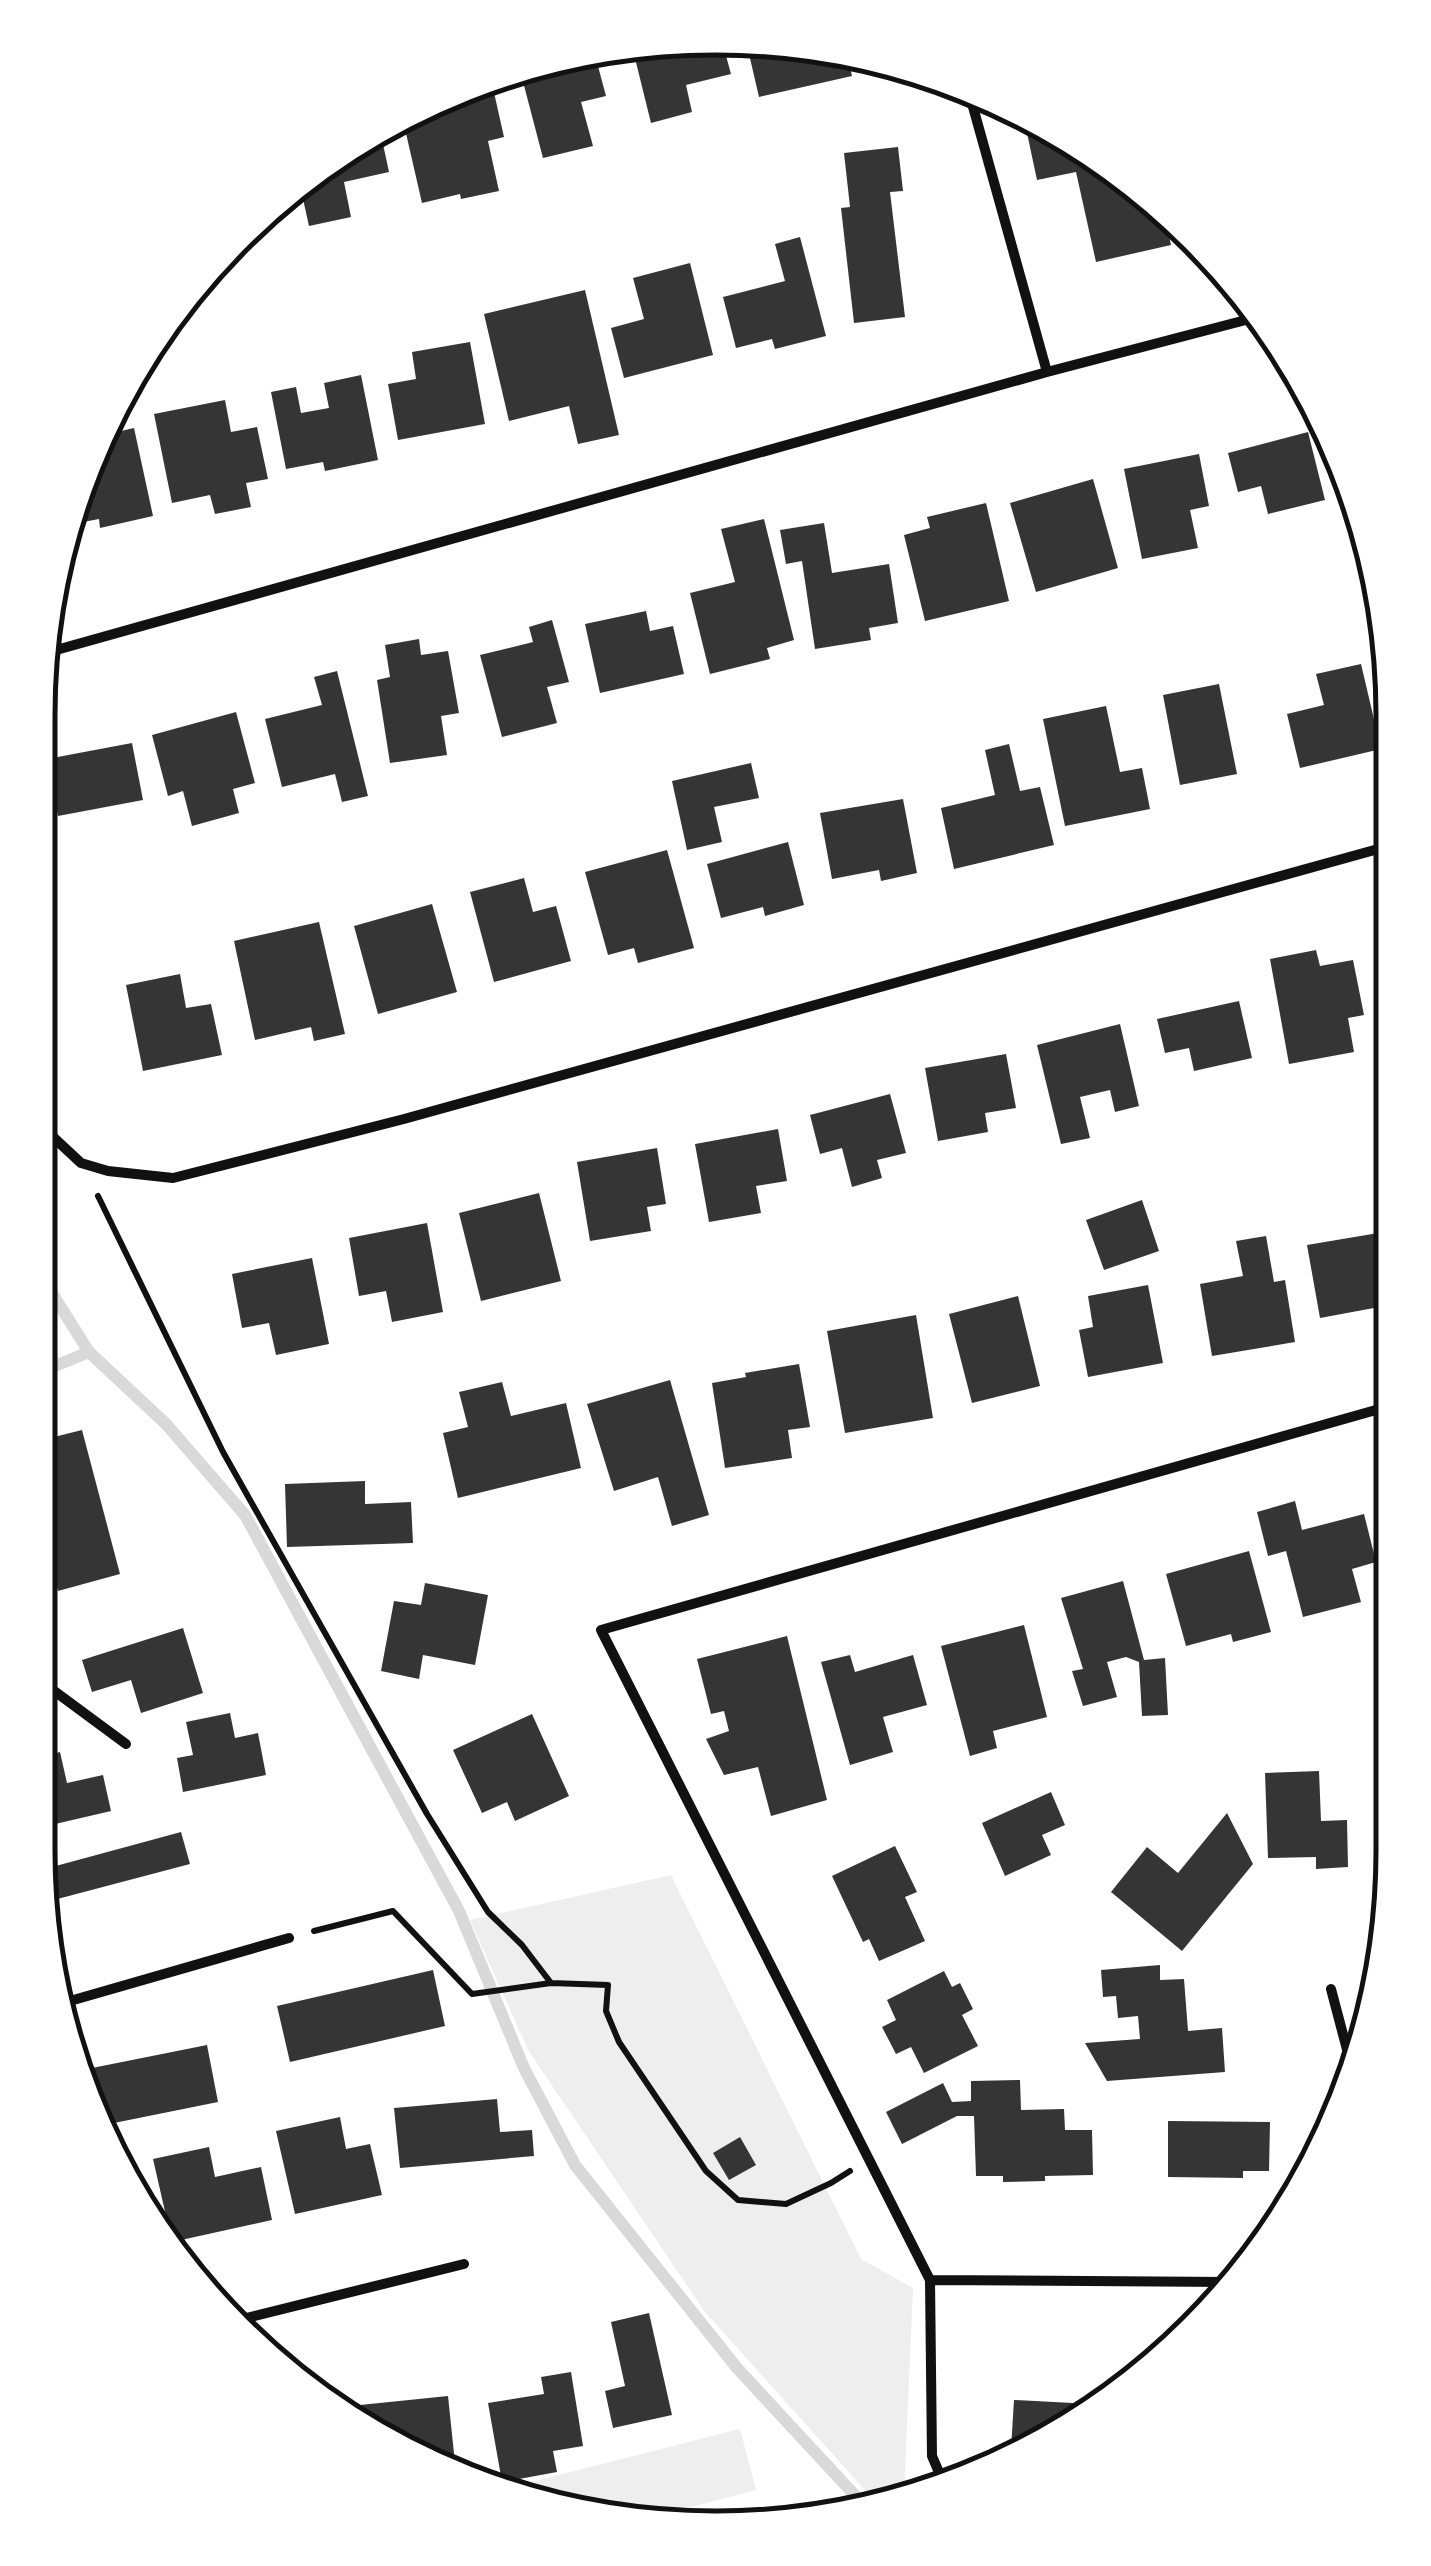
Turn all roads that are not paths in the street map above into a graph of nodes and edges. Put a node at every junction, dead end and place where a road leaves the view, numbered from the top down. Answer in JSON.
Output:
{"nodes":[{"id":1,"x":973,"y":107,"type":"edge"},
{"id":2,"x":1245,"y":320,"type":"edge"},
{"id":3,"x":1047,"y":372,"type":"junction"},
{"id":4,"x":59,"y":649,"type":"edge"},
{"id":5,"x":1376,"y":849,"type":"edge"},
{"id":6,"x":55,"y":1139,"type":"edge"},
{"id":7,"x":1376,"y":1410,"type":"edge"},
{"id":8,"x":55,"y":1692,"type":"edge"},
{"id":9,"x":126,"y":1744,"type":"dead end"},
{"id":10,"x":289,"y":1938,"type":"road end"},
{"id":11,"x":1331,"y":1989,"type":"dead end"},
{"id":12,"x":73,"y":2000,"type":"edge"},
{"id":13,"x":1346,"y":2046,"type":"edge"},
{"id":14,"x":464,"y":2264,"type":"dead end"},
{"id":15,"x":930,"y":2280,"type":"junction"},
{"id":16,"x":1215,"y":2282,"type":"edge"},
{"id":17,"x":248,"y":2318,"type":"edge"},
{"id":18,"x":939,"y":2472,"type":"edge"}],
"edges":[{"from":1,"to":3,"type":"street"},
{"from":2,"to":3,"type":"street"},
{"from":3,"to":4,"type":"street"},
{"from":5,"to":6,"type":"street"},
{"from":7,"to":15,"type":"street"},
{"from":8,"to":9,"type":"street"},
{"from":10,"to":12,"type":"street"},
{"from":11,"to":13,"type":"street"},
{"from":14,"to":17,"type":"street"},
{"from":15,"to":16,"type":"street"},
{"from":15,"to":18,"type":"street"}]}
